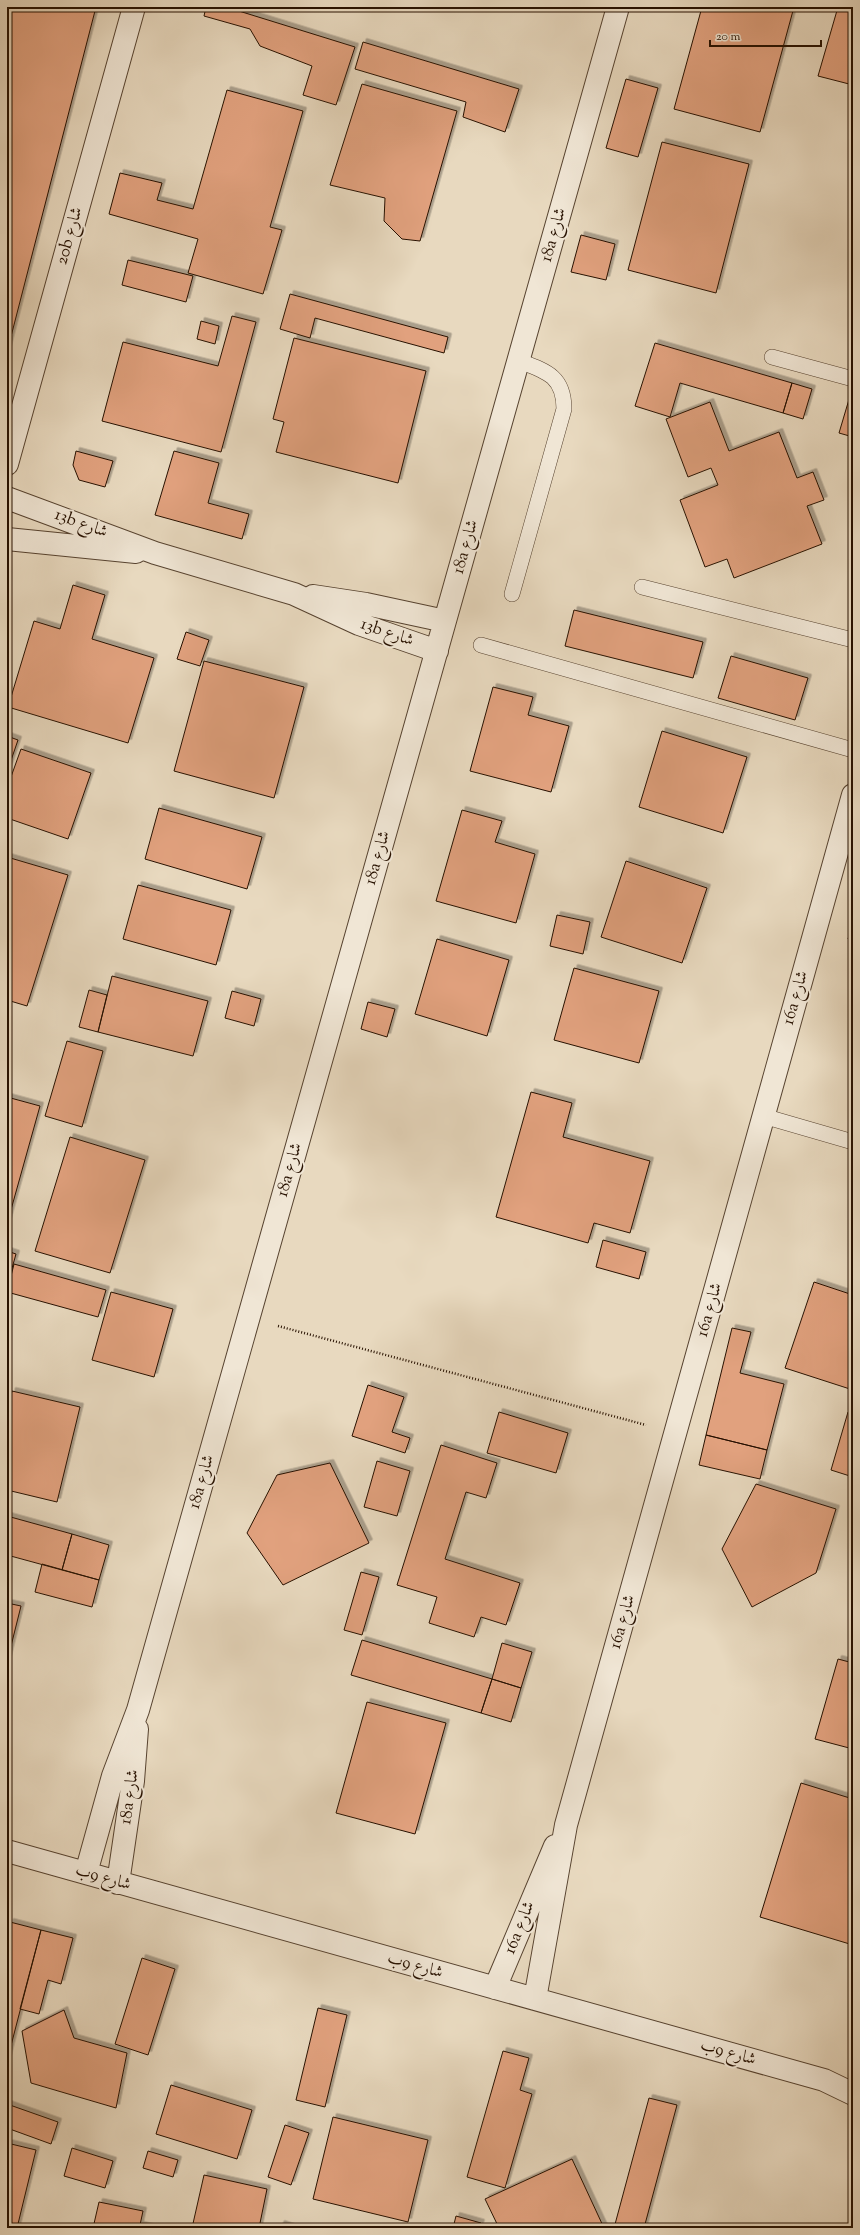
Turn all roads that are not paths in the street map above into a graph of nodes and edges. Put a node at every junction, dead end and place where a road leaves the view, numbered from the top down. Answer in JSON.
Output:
{"nodes":[{"id":1,"x":134,"y":7,"type":"edge"},
{"id":2,"x":618,"y":7,"type":"edge"},
{"id":3,"x":772,"y":357,"type":"dead end"},
{"id":4,"x":519,"y":361,"type":"junction"},
{"id":5,"x":853,"y":379,"type":"edge"},
{"id":6,"x":7,"y":464,"type":"edge"},
{"id":7,"x":7,"y":498,"type":"edge"},
{"id":8,"x":7,"y":540,"type":"edge"},
{"id":9,"x":155,"y":553,"type":"junction"},
{"id":10,"x":642,"y":587,"type":"dead end"},
{"id":11,"x":294,"y":594,"type":"junction"},
{"id":12,"x":512,"y":594,"type":"dead end"},
{"id":13,"x":445,"y":621,"type":"junction"},
{"id":14,"x":853,"y":640,"type":"edge"},
{"id":15,"x":481,"y":645,"type":"dead end"},
{"id":16,"x":437,"y":651,"type":"junction"},
{"id":17,"x":853,"y":750,"type":"edge"},
{"id":18,"x":853,"y":795,"type":"edge"},
{"id":19,"x":763,"y":1116,"type":"junction"},
{"id":20,"x":853,"y":1142,"type":"edge"},
{"id":21,"x":138,"y":1710,"type":"junction"},
{"id":22,"x":566,"y":1825,"type":"junction"},
{"id":23,"x":7,"y":1851,"type":"edge"},
{"id":24,"x":86,"y":1873,"type":"junction"},
{"id":25,"x":118,"y":1883,"type":"junction"},
{"id":26,"x":495,"y":1988,"type":"junction"},
{"id":27,"x":535,"y":1999,"type":"junction"},
{"id":28,"x":824,"y":2080,"type":"junction"},
{"id":29,"x":853,"y":2080,"type":"edge"},
{"id":30,"x":853,"y":2094,"type":"edge"}],
"edges":[{"from":1,"to":6,"type":"street","name":"20b شارع"},
{"from":2,"to":4,"type":"street","name":"18a شارع"},
{"from":3,"to":5,"type":"lane"},
{"from":4,"to":12,"type":"lane"},
{"from":4,"to":13,"type":"street","name":"18a شارع"},
{"from":7,"to":9,"type":"street","name":"13b شارع"},
{"from":8,"to":9,"type":"street","name":"13b شارع"},
{"from":9,"to":11,"type":"street","name":"13b شارع"},
{"from":10,"to":14,"type":"lane"},
{"from":11,"to":13,"type":"street","name":"13b شارع"},
{"from":11,"to":16,"type":"street","name":"13b شارع"},
{"from":13,"to":16,"type":"street","name":"18a شارع"},
{"from":15,"to":17,"type":"lane"},
{"from":16,"to":21,"type":"street","name":"18a شارع"},
{"from":18,"to":19,"type":"street","name":"16a شارع"},
{"from":19,"to":20,"type":"lane"},
{"from":19,"to":22,"type":"street","name":"16a شارع"},
{"from":21,"to":24,"type":"street","name":"18a شارع"},
{"from":21,"to":25,"type":"street","name":"18a شارع"},
{"from":22,"to":26,"type":"street","name":"16a شارع"},
{"from":22,"to":27,"type":"street","name":"16a شارع"},
{"from":23,"to":24,"type":"street","name":"شارع 9ب"},
{"from":24,"to":25,"type":"street","name":"شارع 9ب"},
{"from":25,"to":26,"type":"street","name":"شارع 9ب"},
{"from":26,"to":27,"type":"street","name":"شارع 9ب"},
{"from":27,"to":28,"type":"street","name":"شارع 9ب"},
{"from":28,"to":29,"type":"street","name":"شارع 9ب"},
{"from":28,"to":30,"type":"street","name":"شارع 9ب"}]}
